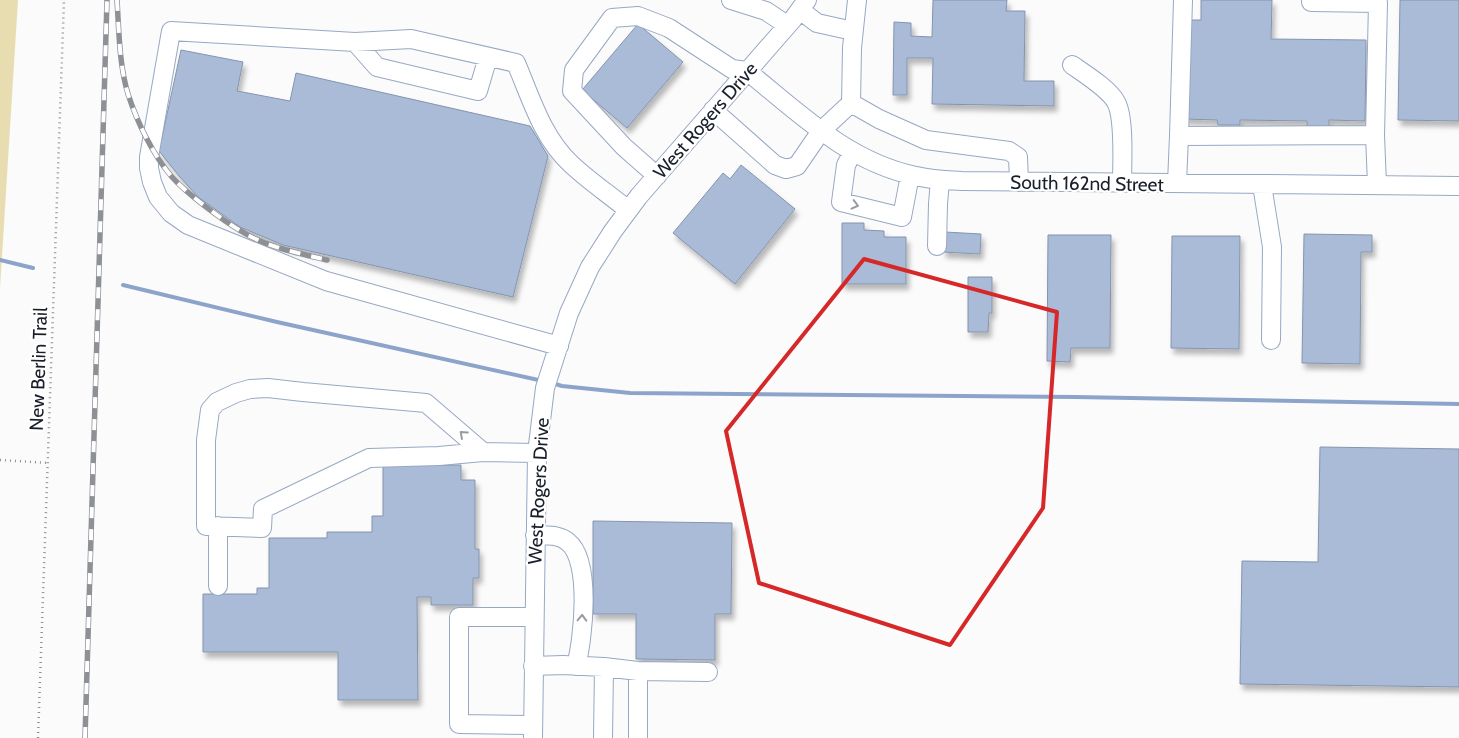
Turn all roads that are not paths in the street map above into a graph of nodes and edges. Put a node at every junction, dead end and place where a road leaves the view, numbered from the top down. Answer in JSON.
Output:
{"nodes":[{"id":1,"x":731,"y":0,"type":"edge"},
{"id":2,"x":857,"y":0,"type":"edge"},
{"id":3,"x":1183,"y":0,"type":"edge"},
{"id":4,"x":1311,"y":2,"type":"dead end"},
{"id":5,"x":803,"y":5,"type":"edge"},
{"id":6,"x":787,"y":25,"type":"junction"},
{"id":7,"x":853,"y":31,"type":"junction"},
{"id":8,"x":355,"y":42,"type":"junction"},
{"id":9,"x":488,"y":57,"type":"junction"},
{"id":10,"x":1072,"y":65,"type":"dead end"},
{"id":11,"x":747,"y":71,"type":"junction"},
{"id":12,"x":851,"y":103,"type":"junction"},
{"id":13,"x":713,"y":110,"type":"junction"},
{"id":14,"x":821,"y":132,"type":"junction"},
{"id":15,"x":1376,"y":135,"type":"junction"},
{"id":16,"x":1179,"y":136,"type":"junction"},
{"id":17,"x":853,"y":152,"type":"junction"},
{"id":18,"x":910,"y":175,"type":"junction"},
{"id":19,"x":657,"y":176,"type":"junction"},
{"id":20,"x":940,"y":180,"type":"junction"},
{"id":21,"x":1019,"y":182,"type":"junction"},
{"id":22,"x":1122,"y":183,"type":"junction"},
{"id":23,"x":1178,"y":184,"type":"junction"},
{"id":24,"x":1262,"y":185,"type":"junction"},
{"id":25,"x":1377,"y":185,"type":"junction"},
{"id":26,"x":1459,"y":186,"type":"edge"},
{"id":27,"x":628,"y":210,"type":"junction"},
{"id":28,"x":937,"y":246,"type":"dead end"},
{"id":29,"x":1271,"y":340,"type":"dead end"},
{"id":30,"x":559,"y":346,"type":"junction"},
{"id":31,"x":483,"y":452,"type":"junction"},
{"id":32,"x":536,"y":453,"type":"junction"},
{"id":33,"x":218,"y":526,"type":"junction"},
{"id":34,"x":535,"y":535,"type":"junction"},
{"id":35,"x":218,"y":586,"type":"dead end"},
{"id":36,"x":534,"y":617,"type":"junction"},
{"id":37,"x":533,"y":666,"type":"junction"},
{"id":38,"x":576,"y":666,"type":"junction"},
{"id":39,"x":604,"y":667,"type":"junction"},
{"id":40,"x":638,"y":671,"type":"junction"},
{"id":41,"x":708,"y":672,"type":"dead end"},
{"id":42,"x":533,"y":731,"type":"edge"},
{"id":43,"x":603,"y":738,"type":"edge"},
{"id":44,"x":638,"y":738,"type":"edge"}],
"edges":[{"from":1,"to":6,"type":"street"},
{"from":2,"to":7,"type":"street"},
{"from":3,"to":16,"type":"street"},
{"from":4,"to":15,"type":"street"},
{"from":5,"to":6,"type":"street","name":"West Rogers Drive"},
{"from":5,"to":7,"type":"street"},
{"from":6,"to":11,"type":"street","name":"West Rogers Drive"},
{"from":7,"to":12,"type":"street"},
{"from":8,"to":9,"type":"street"},
{"from":8,"to":9,"type":"street"},
{"from":8,"to":30,"type":"street"},
{"from":9,"to":27,"type":"street"},
{"from":10,"to":22,"type":"street"},
{"from":11,"to":13,"type":"street","name":"West Rogers Drive"},
{"from":11,"to":14,"type":"street","name":"South 162nd Street"},
{"from":11,"to":19,"type":"street"},
{"from":12,"to":14,"type":"street"},
{"from":12,"to":21,"type":"street"},
{"from":13,"to":14,"type":"street"},
{"from":13,"to":19,"type":"street","name":"West Rogers Drive"},
{"from":14,"to":17,"type":"street","name":"South 162nd Street"},
{"from":15,"to":16,"type":"street"},
{"from":15,"to":25,"type":"street"},
{"from":16,"to":23,"type":"street"},
{"from":17,"to":18,"type":"street","name":"South 162nd Street"},
{"from":17,"to":18,"type":"street","one_way":true},
{"from":18,"to":20,"type":"street","name":"South 162nd Street"},
{"from":19,"to":27,"type":"street","name":"West Rogers Drive"},
{"from":20,"to":21,"type":"street","name":"South 162nd Street"},
{"from":20,"to":28,"type":"street"},
{"from":21,"to":22,"type":"street","name":"South 162nd Street"},
{"from":22,"to":23,"type":"street","name":"South 162nd Street"},
{"from":23,"to":24,"type":"street","name":"South 162nd Street"},
{"from":24,"to":25,"type":"street","name":"South 162nd Street"},
{"from":24,"to":29,"type":"street"},
{"from":25,"to":26,"type":"street","name":"South 162nd Street"},
{"from":27,"to":30,"type":"street","name":"West Rogers Drive"},
{"from":30,"to":32,"type":"street","name":"West Rogers Drive"},
{"from":31,"to":32,"type":"street"},
{"from":31,"to":33,"type":"street"},
{"from":31,"to":33,"type":"street","one_way":true},
{"from":32,"to":34,"type":"street","name":"West Rogers Drive"},
{"from":33,"to":35,"type":"street"},
{"from":34,"to":36,"type":"street","name":"West Rogers Drive"},
{"from":38,"to":34,"type":"street","one_way":true},
{"from":36,"to":37,"type":"street","name":"West Rogers Drive"},
{"from":36,"to":42,"type":"street"},
{"from":37,"to":38,"type":"street"},
{"from":37,"to":42,"type":"street","name":"West Rogers Drive"},
{"from":38,"to":39,"type":"street"},
{"from":39,"to":40,"type":"street"},
{"from":39,"to":43,"type":"street"},
{"from":40,"to":41,"type":"street"},
{"from":40,"to":44,"type":"street"}]}
